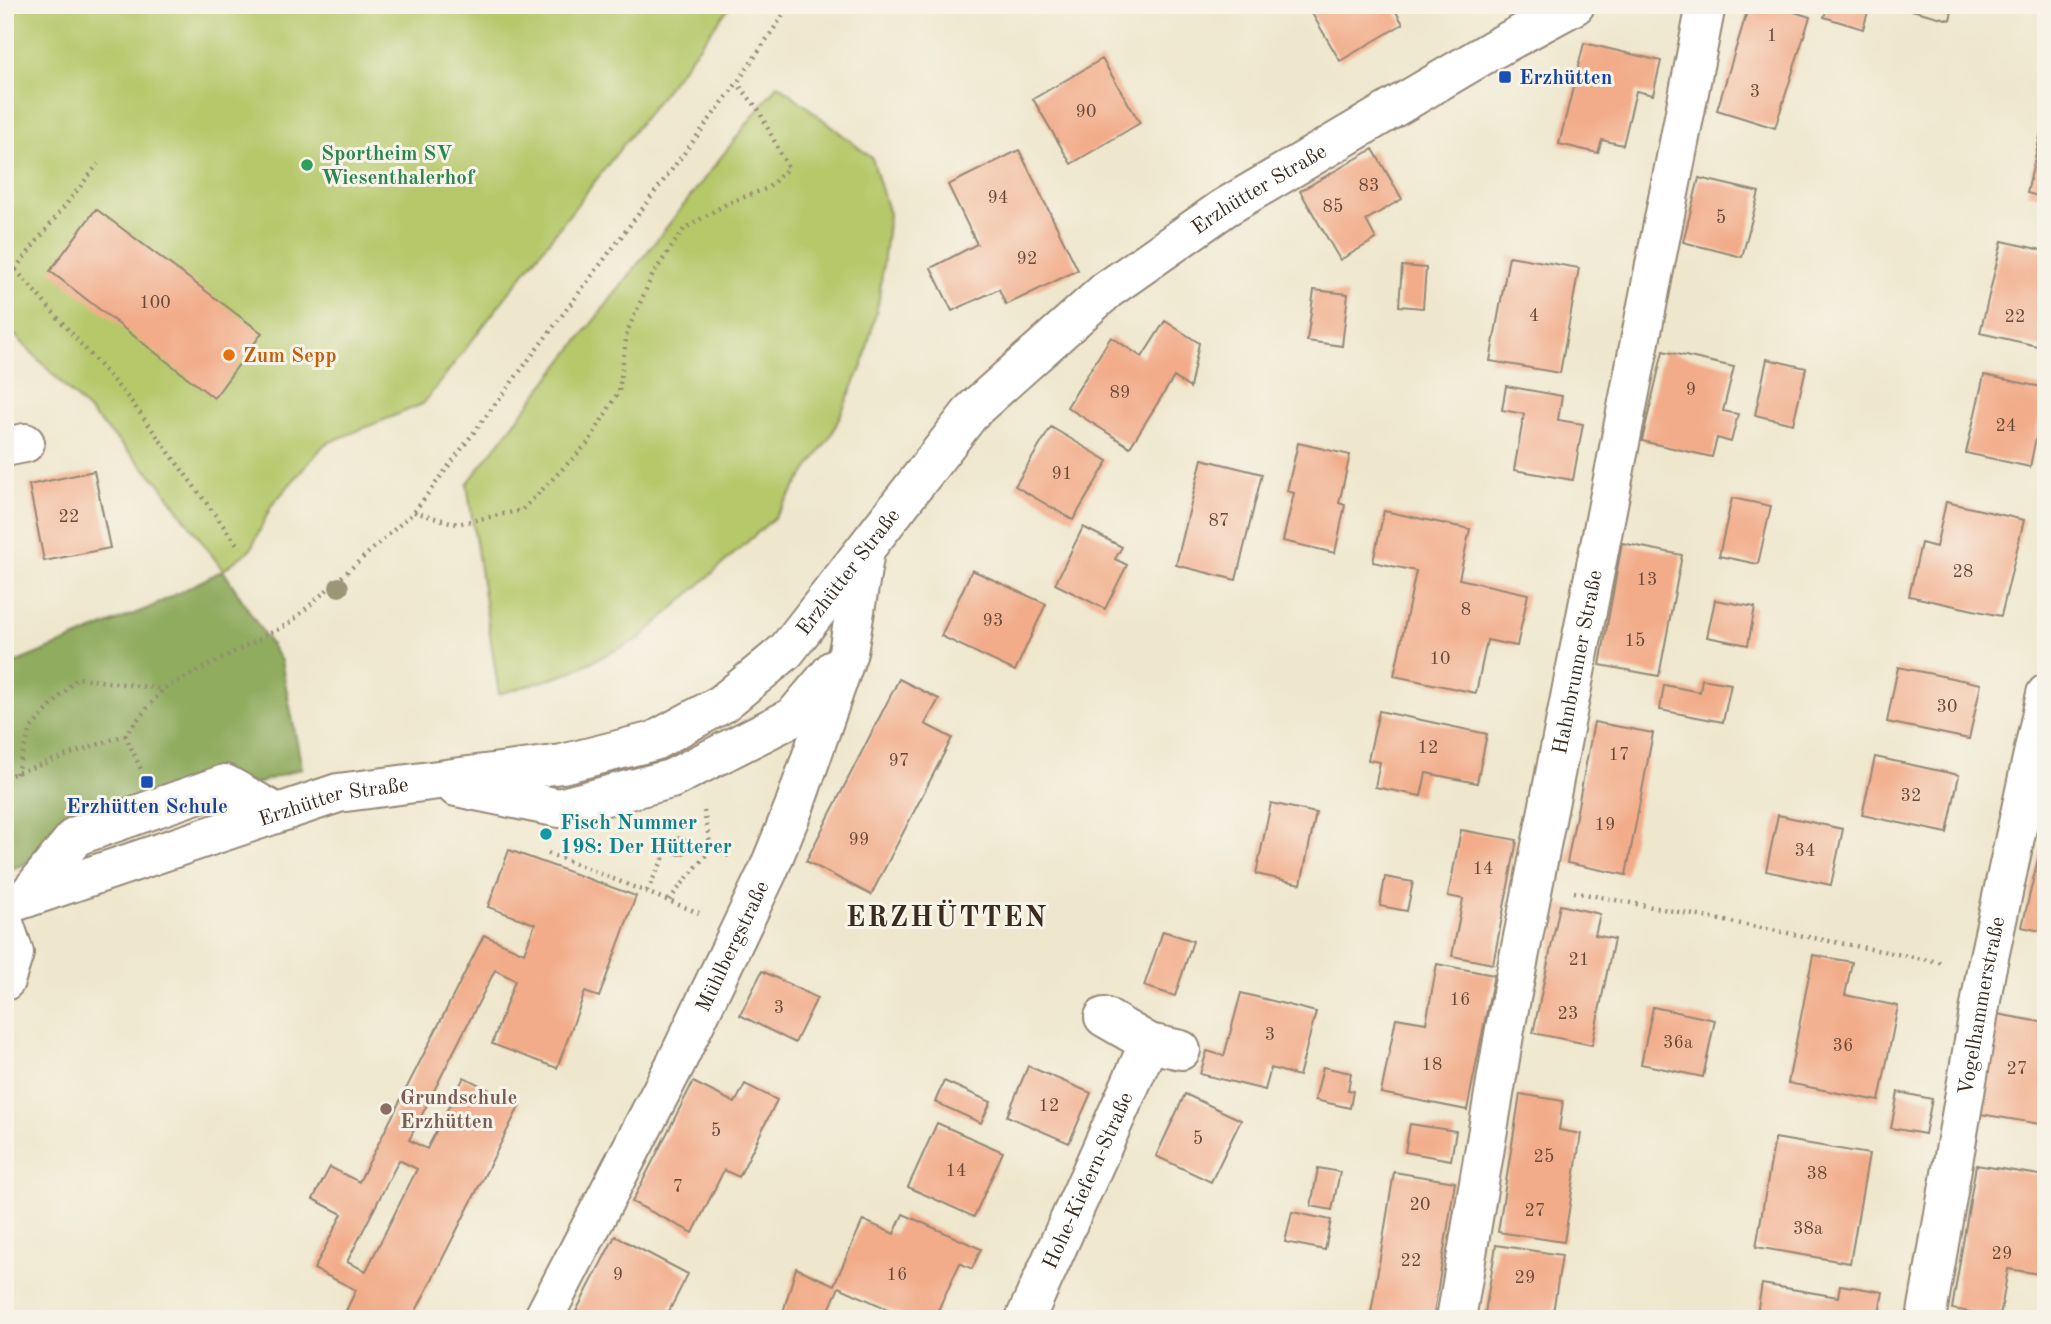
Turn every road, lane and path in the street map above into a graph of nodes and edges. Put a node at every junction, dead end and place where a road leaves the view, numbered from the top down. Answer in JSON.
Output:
{"nodes":[{"id":1,"x":790,"y":5,"type":"edge"},
{"id":2,"x":1575,"y":5,"type":"edge"},
{"id":3,"x":1706,"y":5,"type":"edge"},
{"id":4,"x":737,"y":83,"type":"junction"},
{"id":5,"x":98,"y":164,"type":"dead end"},
{"id":6,"x":5,"y":261,"type":"edge"},
{"id":7,"x":15,"y":268,"type":"junction"},
{"id":8,"x":414,"y":512,"type":"junction"},
{"id":9,"x":239,"y":547,"type":"dead end"},
{"id":10,"x":864,"y":553,"type":"junction"},
{"id":11,"x":848,"y":652,"type":"junction"},
{"id":12,"x":163,"y":690,"type":"junction"},
{"id":13,"x":2046,"y":694,"type":"edge"},
{"id":14,"x":125,"y":735,"type":"junction"},
{"id":15,"x":16,"y":774,"type":"junction"},
{"id":16,"x":5,"y":777,"type":"edge"},
{"id":17,"x":422,"y":781,"type":"junction"},
{"id":18,"x":146,"y":782,"type":"dead end"},
{"id":19,"x":703,"y":808,"type":"dead end"},
{"id":20,"x":655,"y":822,"type":"dead end"},
{"id":21,"x":710,"y":849,"type":"junction"},
{"id":22,"x":545,"y":852,"type":"dead end"},
{"id":23,"x":768,"y":871,"type":"junction"},
{"id":24,"x":647,"y":891,"type":"junction"},
{"id":25,"x":1570,"y":891,"type":"dead end"},
{"id":26,"x":669,"y":900,"type":"junction"},
{"id":27,"x":12,"y":910,"type":"edge"},
{"id":28,"x":741,"y":933,"type":"junction"},
{"id":29,"x":1986,"y":971,"type":"junction"},
{"id":30,"x":5,"y":981,"type":"edge"},
{"id":31,"x":1104,"y":1017,"type":"dead end"},
{"id":32,"x":543,"y":1319,"type":"edge"},
{"id":33,"x":1025,"y":1319,"type":"edge"},
{"id":34,"x":1456,"y":1319,"type":"edge"},
{"id":35,"x":1926,"y":1319,"type":"edge"}],
"edges":[{"from":1,"to":4,"type":"path"},
{"from":2,"to":10,"type":"street","name":"Erzhütter Straße"},
{"from":3,"to":34,"type":"street","name":"Hahnbrunner Straße"},
{"from":4,"to":8,"type":"path"},
{"from":4,"to":8,"type":"path"},
{"from":5,"to":7,"type":"path"},
{"from":6,"to":7,"type":"path"},
{"from":7,"to":9,"type":"path"},
{"from":8,"to":12,"type":"path"},
{"from":10,"to":11,"type":"street","name":"Mühlbergstraße"},
{"from":10,"to":17,"type":"street","name":"Erzhütter Straße"},
{"from":11,"to":17,"type":"street"},
{"from":11,"to":23,"type":"street","name":"Mühlbergstraße"},
{"from":12,"to":14,"type":"path"},
{"from":12,"to":15,"type":"path"},
{"from":13,"to":29,"type":"street","name":"Vogelhammerstraße"},
{"from":14,"to":15,"type":"path"},
{"from":14,"to":18,"type":"path"},
{"from":15,"to":16,"type":"path"},
{"from":17,"to":27,"type":"street","name":"Erzhütter Straße"},
{"from":19,"to":21,"type":"path"},
{"from":20,"to":24,"type":"path"},
{"from":21,"to":23,"type":"path"},
{"from":21,"to":26,"type":"path"},
{"from":22,"to":24,"type":"path"},
{"from":23,"to":28,"type":"street","name":"Mühlbergstraße"},
{"from":24,"to":26,"type":"path"},
{"from":25,"to":29,"type":"path"},
{"from":26,"to":28,"type":"path"},
{"from":27,"to":30,"type":"street"},
{"from":28,"to":32,"type":"street","name":"Mühlbergstraße"},
{"from":29,"to":35,"type":"street","name":"Vogelhammerstraße"},
{"from":31,"to":33,"type":"street","name":"Hohe-Kiefern-Straße"}]}
